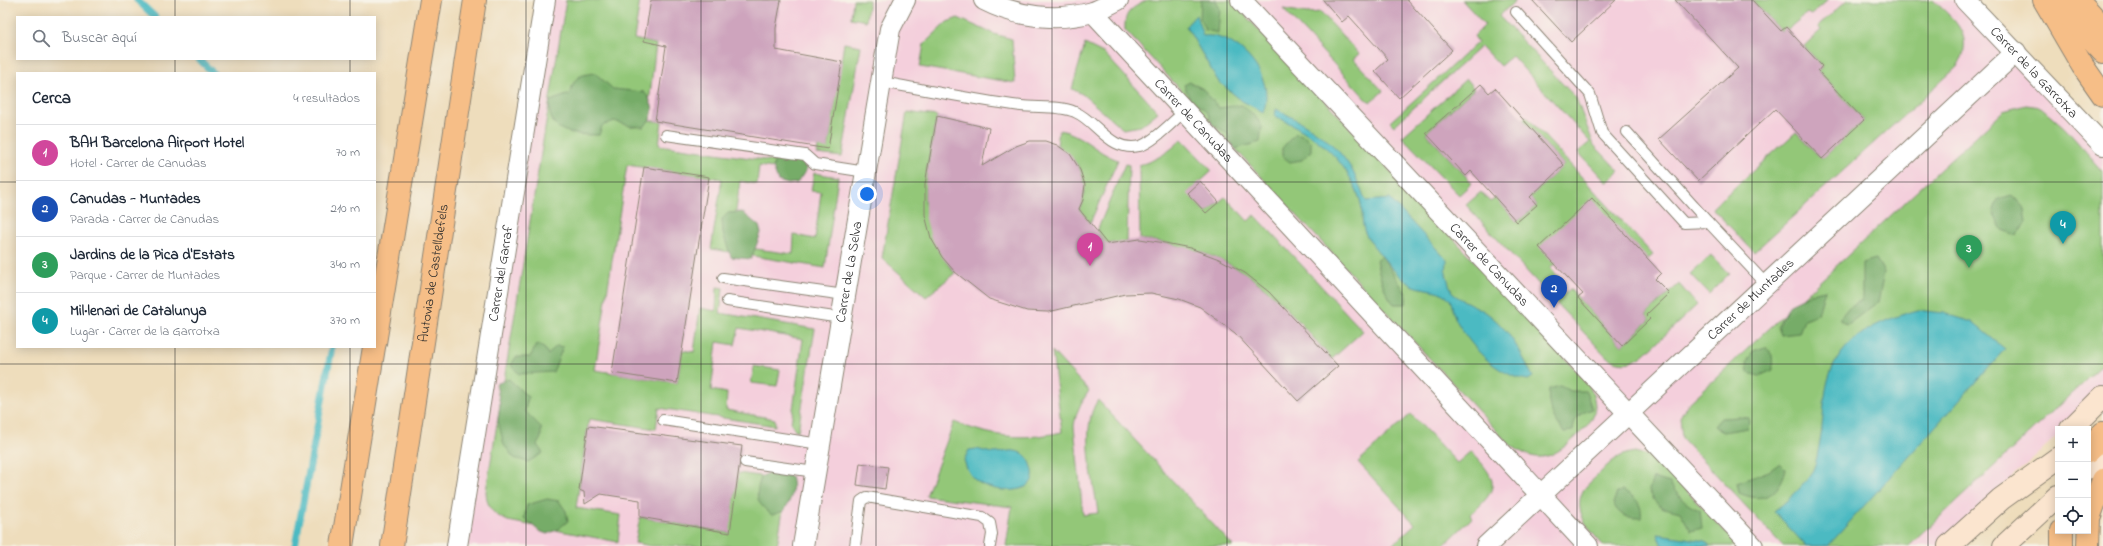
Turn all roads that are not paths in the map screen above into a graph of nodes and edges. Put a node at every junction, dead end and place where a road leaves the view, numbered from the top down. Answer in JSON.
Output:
{"nodes":[{"id":1,"x":431,"y":0,"type":"edge"},
{"id":2,"x":475,"y":0,"type":"edge"},
{"id":3,"x":545,"y":0,"type":"edge"},
{"id":4,"x":905,"y":0,"type":"edge"},
{"id":5,"x":984,"y":0,"type":"edge"},
{"id":6,"x":1118,"y":0,"type":"edge"},
{"id":7,"x":1241,"y":0,"type":"edge"},
{"id":8,"x":1965,"y":0,"type":"edge"},
{"id":9,"x":2044,"y":0,"type":"edge"},
{"id":10,"x":2054,"y":0,"type":"edge"},
{"id":11,"x":2078,"y":0,"type":"edge"},
{"id":12,"x":1093,"y":12,"type":"junction"},
{"id":13,"x":1516,"y":12,"type":"dead end"},
{"id":14,"x":2103,"y":27,"type":"edge"},
{"id":15,"x":2016,"y":52,"type":"junction"},
{"id":16,"x":2103,"y":52,"type":"edge"},
{"id":17,"x":881,"y":82,"type":"junction"},
{"id":18,"x":2103,"y":95,"type":"edge"},
{"id":19,"x":1185,"y":111,"type":"junction"},
{"id":20,"x":1627,"y":132,"type":"dead end"},
{"id":21,"x":666,"y":135,"type":"dead end"},
{"id":22,"x":2103,"y":145,"type":"edge"},
{"id":23,"x":866,"y":172,"type":"junction"},
{"id":24,"x":1708,"y":222,"type":"junction"},
{"id":25,"x":723,"y":278,"type":"dead end"},
{"id":26,"x":1766,"y":284,"type":"junction"},
{"id":27,"x":845,"y":295,"type":"junction"},
{"id":28,"x":727,"y":301,"type":"dead end"},
{"id":29,"x":841,"y":318,"type":"junction"},
{"id":30,"x":376,"y":337,"type":"edge"},
{"id":31,"x":374,"y":348,"type":"edge"},
{"id":32,"x":2103,"y":398,"type":"edge"},
{"id":33,"x":1629,"y":414,"type":"junction"},
{"id":34,"x":663,"y":420,"type":"dead end"},
{"id":35,"x":2103,"y":424,"type":"edge"},
{"id":36,"x":2074,"y":426,"type":"edge"},
{"id":37,"x":2091,"y":433,"type":"edge"},
{"id":38,"x":2103,"y":433,"type":"edge"},
{"id":39,"x":820,"y":444,"type":"junction"},
{"id":40,"x":2055,"y":445,"type":"edge"},
{"id":41,"x":2091,"y":448,"type":"edge"},
{"id":42,"x":2103,"y":454,"type":"edge"},
{"id":43,"x":2055,"y":460,"type":"edge"},
{"id":44,"x":745,"y":462,"type":"dead end"},
{"id":45,"x":2091,"y":465,"type":"edge"},
{"id":46,"x":815,"y":472,"type":"junction"},
{"id":47,"x":2103,"y":480,"type":"edge"},
{"id":48,"x":1540,"y":495,"type":"junction"},
{"id":49,"x":2056,"y":498,"type":"edge"},
{"id":50,"x":2001,"y":499,"type":"junction"},
{"id":51,"x":2062,"y":534,"type":"edge"},
{"id":52,"x":342,"y":546,"type":"edge"},
{"id":53,"x":392,"y":546,"type":"edge"},
{"id":54,"x":458,"y":546,"type":"edge"},
{"id":55,"x":803,"y":546,"type":"edge"},
{"id":56,"x":855,"y":546,"type":"edge"},
{"id":57,"x":990,"y":546,"type":"edge"},
{"id":58,"x":1486,"y":546,"type":"edge"},
{"id":59,"x":1588,"y":546,"type":"edge"},
{"id":60,"x":1753,"y":546,"type":"edge"},
{"id":61,"x":1949,"y":546,"type":"edge"},
{"id":62,"x":2004,"y":546,"type":"edge"},
{"id":63,"x":2062,"y":546,"type":"edge"},
{"id":64,"x":2088,"y":546,"type":"edge"}],
"edges":[{"from":1,"to":30,"type":"highway"},
{"from":2,"to":53,"type":"highway","name":"Autovia de Castelldefels"},
{"from":3,"to":54,"type":"street","name":"Carrer del Garraf"},
{"from":4,"to":17,"type":"street","name":"Carrer de La Selva"},
{"from":5,"to":12,"type":"street"},
{"from":6,"to":12,"type":"street"},
{"from":7,"to":33,"type":"street","name":"Carrer de Canudas"},
{"from":8,"to":15,"type":"street","name":"Carrer de la Garrotxa"},
{"from":9,"to":18,"type":"highway"},
{"from":10,"to":16,"type":"highway"},
{"from":11,"to":14,"type":"highway"},
{"from":12,"to":19,"type":"street","name":"Carrer de Canudas"},
{"from":13,"to":24,"type":"lane"},
{"from":15,"to":22,"type":"street","name":"Carrer de la Garrotxa"},
{"from":15,"to":26,"type":"street","name":"Carrer de Muntades"},
{"from":17,"to":19,"type":"lane"},
{"from":17,"to":23,"type":"street","name":"Carrer de La Selva"},
{"from":19,"to":48,"type":"street","name":"Carrer de Canudas"},
{"from":20,"to":24,"type":"lane"},
{"from":21,"to":23,"type":"lane"},
{"from":23,"to":27,"type":"street","name":"Carrer de La Selva"},
{"from":24,"to":26,"type":"lane"},
{"from":25,"to":27,"type":"lane"},
{"from":26,"to":33,"type":"street","name":"Carrer de Muntades"},
{"from":27,"to":29,"type":"street","name":"Carrer de La Selva"},
{"from":28,"to":29,"type":"lane"},
{"from":29,"to":39,"type":"street","name":"Carrer de La Selva"},
{"from":31,"to":52,"type":"highway"},
{"from":32,"to":36,"type":"main road"},
{"from":33,"to":48,"type":"street","name":"Carrer de Muntades"},
{"from":33,"to":60,"type":"street","name":"Carrer de Canudas"},
{"from":34,"to":39,"type":"lane"},
{"from":35,"to":37,"type":"main road"},
{"from":38,"to":41,"type":"highway"},
{"from":39,"to":46,"type":"street","name":"Carrer de La Selva"},
{"from":40,"to":50,"type":"main road"},
{"from":42,"to":45,"type":"main road"},
{"from":43,"to":50,"type":"main road"},
{"from":44,"to":46,"type":"lane"},
{"from":46,"to":55,"type":"street","name":"Carrer de La Selva"},
{"from":47,"to":64,"type":"highway"},
{"from":48,"to":58,"type":"street","name":"Carrer de Muntades"},
{"from":48,"to":59,"type":"street","name":"Carrer de Canudas"},
{"from":49,"to":62,"type":"main road"},
{"from":50,"to":61,"type":"main road"},
{"from":51,"to":63,"type":"highway"},
{"from":56,"to":57,"type":"lane"}]}
